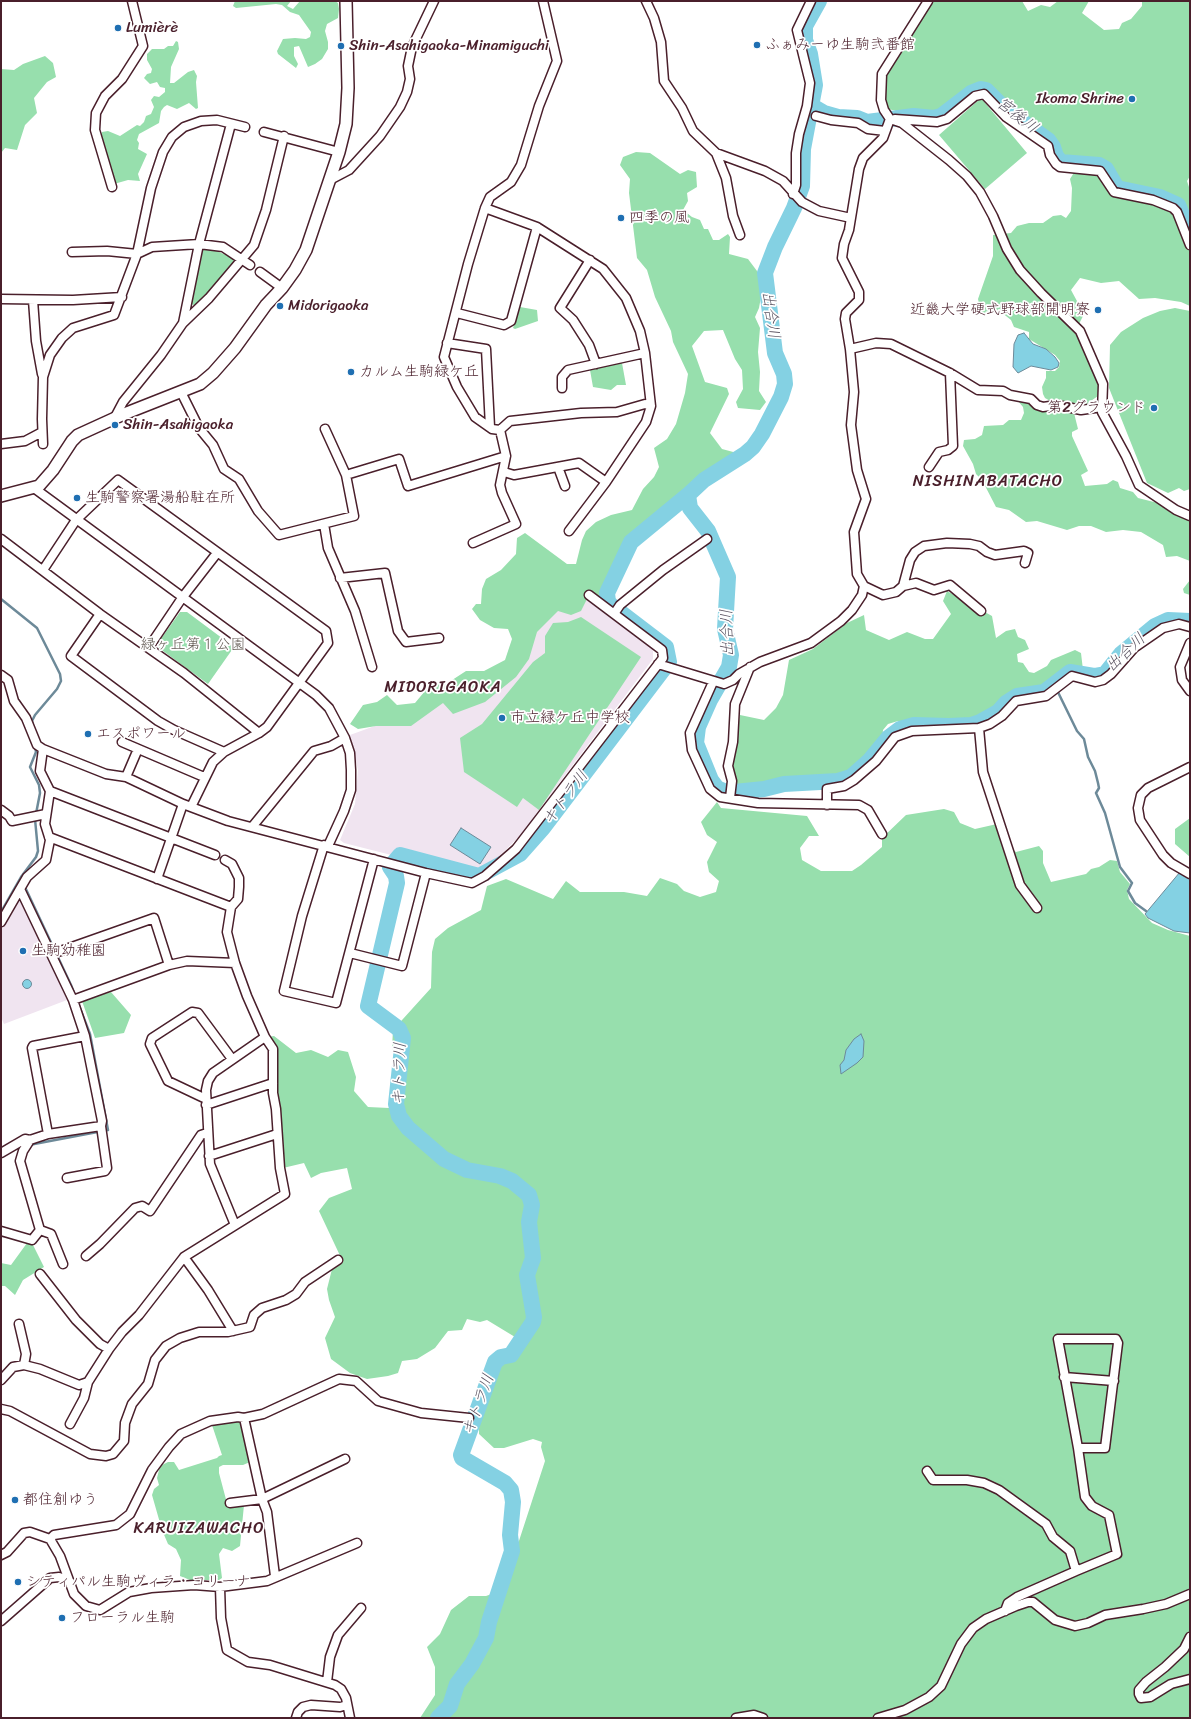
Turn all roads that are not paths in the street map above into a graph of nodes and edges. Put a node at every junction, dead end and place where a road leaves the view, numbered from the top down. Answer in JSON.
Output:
{"nodes":[{"id":1,"x":132,"y":1,"type":"edge"},
{"id":2,"x":346,"y":1,"type":"edge"},
{"id":3,"x":434,"y":1,"type":"edge"},
{"id":4,"x":544,"y":1,"type":"edge"},
{"id":5,"x":646,"y":1,"type":"edge"},
{"id":6,"x":812,"y":1,"type":"edge"},
{"id":7,"x":928,"y":1,"type":"edge"},
{"id":8,"x":816,"y":116,"type":"dead end"},
{"id":9,"x":890,"y":119,"type":"junction"},
{"id":10,"x":231,"y":124,"type":"junction"},
{"id":11,"x":245,"y":127,"type":"dead end"},
{"id":12,"x":884,"y":131,"type":"junction"},
{"id":13,"x":264,"y":132,"type":"dead end"},
{"id":14,"x":284,"y":136,"type":"junction"},
{"id":15,"x":339,"y":152,"type":"junction"},
{"id":16,"x":716,"y":153,"type":"junction"},
{"id":17,"x":330,"y":180,"type":"junction"},
{"id":18,"x":112,"y":187,"type":"dead end"},
{"id":19,"x":793,"y":194,"type":"junction"},
{"id":20,"x":485,"y":208,"type":"junction"},
{"id":21,"x":851,"y":218,"type":"junction"},
{"id":22,"x":537,"y":227,"type":"junction"},
{"id":23,"x":740,"y":235,"type":"dead end"},
{"id":24,"x":199,"y":244,"type":"junction"},
{"id":25,"x":1190,"y":245,"type":"edge"},
{"id":26,"x":72,"y":252,"type":"dead end"},
{"id":27,"x":137,"y":254,"type":"junction"},
{"id":28,"x":242,"y":260,"type":"junction"},
{"id":29,"x":590,"y":260,"type":"junction"},
{"id":30,"x":250,"y":265,"type":"dead end"},
{"id":31,"x":260,"y":272,"type":"dead end"},
{"id":32,"x":282,"y":288,"type":"junction"},
{"id":33,"x":122,"y":297,"type":"junction"},
{"id":34,"x":1,"y":299,"type":"edge"},
{"id":35,"x":33,"y":300,"type":"junction"},
{"id":36,"x":457,"y":313,"type":"junction"},
{"id":37,"x":183,"y":323,"type":"junction"},
{"id":38,"x":447,"y":343,"type":"junction"},
{"id":39,"x":850,"y":349,"type":"junction"},
{"id":40,"x":645,"y":353,"type":"junction"},
{"id":41,"x":596,"y":364,"type":"junction"},
{"id":42,"x":950,"y":373,"type":"junction"},
{"id":43,"x":43,"y":377,"type":"junction"},
{"id":44,"x":562,"y":388,"type":"dead end"},
{"id":45,"x":181,"y":392,"type":"junction"},
{"id":46,"x":651,"y":406,"type":"junction"},
{"id":47,"x":1102,"y":407,"type":"junction"},
{"id":48,"x":114,"y":420,"type":"junction"},
{"id":49,"x":490,"y":427,"type":"junction"},
{"id":50,"x":325,"y":429,"type":"dead end"},
{"id":51,"x":500,"y":430,"type":"junction"},
{"id":52,"x":42,"y":432,"type":"junction"},
{"id":53,"x":1,"y":444,"type":"edge"},
{"id":54,"x":43,"y":444,"type":"dead end"},
{"id":55,"x":506,"y":456,"type":"junction"},
{"id":56,"x":558,"y":467,"type":"junction"},
{"id":57,"x":929,"y":467,"type":"dead end"},
{"id":58,"x":504,"y":472,"type":"junction"},
{"id":59,"x":346,"y":475,"type":"junction"},
{"id":60,"x":606,"y":482,"type":"junction"},
{"id":61,"x":565,"y":486,"type":"dead end"},
{"id":62,"x":34,"y":488,"type":"junction"},
{"id":63,"x":1,"y":496,"type":"edge"},
{"id":64,"x":1190,"y":516,"type":"edge"},
{"id":65,"x":76,"y":520,"type":"junction"},
{"id":66,"x":324,"y":524,"type":"junction"},
{"id":67,"x":569,"y":531,"type":"dead end"},
{"id":68,"x":707,"y":539,"type":"dead end"},
{"id":69,"x":3,"y":541,"type":"edge"},
{"id":70,"x":473,"y":544,"type":"dead end"},
{"id":71,"x":217,"y":553,"type":"junction"},
{"id":72,"x":1025,"y":563,"type":"dead end"},
{"id":73,"x":43,"y":570,"type":"junction"},
{"id":74,"x":340,"y":578,"type":"junction"},
{"id":75,"x":864,"y":586,"type":"junction"},
{"id":76,"x":903,"y":586,"type":"junction"},
{"id":77,"x":589,"y":595,"type":"dead end"},
{"id":78,"x":182,"y":598,"type":"junction"},
{"id":79,"x":981,"y":611,"type":"dead end"},
{"id":80,"x":100,"y":614,"type":"junction"},
{"id":81,"x":614,"y":614,"type":"junction"},
{"id":82,"x":1190,"y":627,"type":"edge"},
{"id":83,"x":440,"y":638,"type":"dead end"},
{"id":84,"x":1190,"y":643,"type":"edge"},
{"id":85,"x":149,"y":647,"type":"junction"},
{"id":86,"x":658,"y":664,"type":"junction"},
{"id":87,"x":372,"y":667,"type":"dead end"},
{"id":88,"x":750,"y":668,"type":"junction"},
{"id":89,"x":1,"y":674,"type":"edge"},
{"id":90,"x":713,"y":682,"type":"junction"},
{"id":91,"x":298,"y":684,"type":"junction"},
{"id":92,"x":1190,"y":690,"type":"edge"},
{"id":93,"x":979,"y":728,"type":"junction"},
{"id":94,"x":259,"y":733,"type":"junction"},
{"id":95,"x":345,"y":738,"type":"junction"},
{"id":96,"x":122,"y":742,"type":"dead end"},
{"id":97,"x":43,"y":749,"type":"junction"},
{"id":98,"x":138,"y":749,"type":"junction"},
{"id":99,"x":224,"y":752,"type":"junction"},
{"id":100,"x":1190,"y":767,"type":"edge"},
{"id":101,"x":126,"y":777,"type":"junction"},
{"id":102,"x":204,"y":777,"type":"junction"},
{"id":103,"x":50,"y":791,"type":"junction"},
{"id":104,"x":730,"y":798,"type":"junction"},
{"id":105,"x":187,"y":806,"type":"junction"},
{"id":106,"x":827,"y":806,"type":"junction"},
{"id":107,"x":1,"y":810,"type":"edge"},
{"id":108,"x":46,"y":814,"type":"junction"},
{"id":109,"x":252,"y":827,"type":"junction"},
{"id":110,"x":882,"y":834,"type":"dead end"},
{"id":111,"x":49,"y":837,"type":"junction"},
{"id":112,"x":170,"y":839,"type":"junction"},
{"id":113,"x":326,"y":846,"type":"junction"},
{"id":114,"x":215,"y":856,"type":"dead end"},
{"id":115,"x":374,"y":859,"type":"junction"},
{"id":116,"x":225,"y":860,"type":"dead end"},
{"id":117,"x":426,"y":873,"type":"junction"},
{"id":118,"x":1190,"y":874,"type":"edge"},
{"id":119,"x":157,"y":879,"type":"junction"},
{"id":120,"x":20,"y":889,"type":"junction"},
{"id":121,"x":231,"y":907,"type":"junction"},
{"id":122,"x":1037,"y":908,"type":"dead end"},
{"id":123,"x":1,"y":922,"type":"edge"},
{"id":124,"x":350,"y":953,"type":"junction"},
{"id":125,"x":52,"y":954,"type":"junction"},
{"id":126,"x":235,"y":963,"type":"junction"},
{"id":127,"x":169,"y":965,"type":"junction"},
{"id":128,"x":73,"y":1000,"type":"junction"},
{"id":129,"x":85,"y":1036,"type":"junction"},
{"id":130,"x":265,"y":1037,"type":"junction"},
{"id":131,"x":232,"y":1059,"type":"junction"},
{"id":132,"x":273,"y":1083,"type":"junction"},
{"id":133,"x":206,"y":1102,"type":"junction"},
{"id":134,"x":101,"y":1126,"type":"junction"},
{"id":135,"x":207,"y":1133,"type":"junction"},
{"id":136,"x":48,"y":1134,"type":"junction"},
{"id":137,"x":277,"y":1134,"type":"junction"},
{"id":138,"x":30,"y":1140,"type":"junction"},
{"id":139,"x":1,"y":1153,"type":"edge"},
{"id":140,"x":209,"y":1156,"type":"junction"},
{"id":141,"x":67,"y":1178,"type":"dead end"},
{"id":142,"x":235,"y":1225,"type":"junction"},
{"id":143,"x":1,"y":1230,"type":"edge"},
{"id":144,"x":40,"y":1230,"type":"junction"},
{"id":145,"x":86,"y":1256,"type":"dead end"},
{"id":146,"x":184,"y":1257,"type":"junction"},
{"id":147,"x":338,"y":1260,"type":"dead end"},
{"id":148,"x":63,"y":1264,"type":"dead end"},
{"id":149,"x":40,"y":1274,"type":"dead end"},
{"id":150,"x":19,"y":1324,"type":"dead end"},
{"id":151,"x":233,"y":1331,"type":"junction"},
{"id":152,"x":109,"y":1349,"type":"junction"},
{"id":153,"x":24,"y":1365,"type":"junction"},
{"id":154,"x":1064,"y":1377,"type":"junction"},
{"id":155,"x":1,"y":1380,"type":"edge"},
{"id":156,"x":1114,"y":1381,"type":"junction"},
{"id":157,"x":88,"y":1382,"type":"junction"},
{"id":158,"x":1,"y":1409,"type":"edge"},
{"id":159,"x":244,"y":1418,"type":"junction"},
{"id":160,"x":469,"y":1418,"type":"dead end"},
{"id":161,"x":70,"y":1424,"type":"dead end"},
{"id":162,"x":1078,"y":1448,"type":"junction"},
{"id":163,"x":345,"y":1459,"type":"dead end"},
{"id":164,"x":928,"y":1471,"type":"dead end"},
{"id":165,"x":262,"y":1499,"type":"junction"},
{"id":166,"x":230,"y":1503,"type":"dead end"},
{"id":167,"x":50,"y":1539,"type":"junction"},
{"id":168,"x":357,"y":1543,"type":"dead end"},
{"id":169,"x":1,"y":1555,"type":"edge"},
{"id":170,"x":1076,"y":1572,"type":"junction"},
{"id":171,"x":275,"y":1576,"type":"junction"},
{"id":172,"x":70,"y":1582,"type":"junction"},
{"id":173,"x":220,"y":1587,"type":"junction"},
{"id":174,"x":1190,"y":1594,"type":"edge"},
{"id":175,"x":361,"y":1608,"type":"dead end"},
{"id":176,"x":1005,"y":1611,"type":"junction"},
{"id":177,"x":1,"y":1621,"type":"edge"},
{"id":178,"x":1190,"y":1637,"type":"edge"},
{"id":179,"x":1190,"y":1679,"type":"edge"},
{"id":180,"x":327,"y":1682,"type":"junction"},
{"id":181,"x":347,"y":1705,"type":"junction"},
{"id":182,"x":296,"y":1718,"type":"edge"},
{"id":183,"x":350,"y":1718,"type":"edge"},
{"id":184,"x":736,"y":1718,"type":"edge"},
{"id":185,"x":763,"y":1718,"type":"edge"},
{"id":186,"x":878,"y":1718,"type":"edge"}],
"edges":[{"from":1,"to":18,"type":"street"},
{"from":2,"to":15,"type":"street"},
{"from":3,"to":17,"type":"street"},
{"from":4,"to":20,"type":"street"},
{"from":5,"to":16,"type":"street"},
{"from":6,"to":19,"type":"street"},
{"from":7,"to":9,"type":"street"},
{"from":8,"to":12,"type":"street"},
{"from":9,"to":12,"type":"street"},
{"from":9,"to":25,"type":"street"},
{"from":9,"to":47,"type":"street"},
{"from":10,"to":11,"type":"street"},
{"from":10,"to":24,"type":"street"},
{"from":10,"to":27,"type":"street"},
{"from":12,"to":21,"type":"street"},
{"from":13,"to":14,"type":"street"},
{"from":14,"to":15,"type":"street"},
{"from":14,"to":28,"type":"street"},
{"from":15,"to":17,"type":"street"},
{"from":16,"to":19,"type":"street"},
{"from":16,"to":23,"type":"street"},
{"from":17,"to":32,"type":"street"},
{"from":19,"to":21,"type":"street"},
{"from":20,"to":22,"type":"street"},
{"from":20,"to":36,"type":"street"},
{"from":21,"to":39,"type":"street"},
{"from":22,"to":29,"type":"street"},
{"from":22,"to":36,"type":"street"},
{"from":24,"to":27,"type":"street"},
{"from":24,"to":28,"type":"street"},
{"from":24,"to":37,"type":"street"},
{"from":26,"to":27,"type":"street"},
{"from":27,"to":33,"type":"street"},
{"from":28,"to":30,"type":"street"},
{"from":28,"to":37,"type":"street"},
{"from":29,"to":40,"type":"street"},
{"from":29,"to":41,"type":"street"},
{"from":31,"to":32,"type":"street"},
{"from":32,"to":45,"type":"street"},
{"from":33,"to":35,"type":"street"},
{"from":33,"to":43,"type":"street"},
{"from":34,"to":35,"type":"street"},
{"from":35,"to":43,"type":"street"},
{"from":36,"to":38,"type":"street"},
{"from":37,"to":48,"type":"street"},
{"from":38,"to":49,"type":"street"},
{"from":38,"to":49,"type":"street"},
{"from":39,"to":42,"type":"street"},
{"from":39,"to":75,"type":"street"},
{"from":40,"to":41,"type":"street"},
{"from":40,"to":46,"type":"street"},
{"from":41,"to":44,"type":"street"},
{"from":42,"to":47,"type":"street"},
{"from":42,"to":57,"type":"street"},
{"from":43,"to":52,"type":"street"},
{"from":45,"to":48,"type":"street"},
{"from":45,"to":66,"type":"street"},
{"from":46,"to":51,"type":"street"},
{"from":46,"to":60,"type":"street"},
{"from":47,"to":64,"type":"street"},
{"from":48,"to":62,"type":"street"},
{"from":49,"to":51,"type":"street"},
{"from":50,"to":59,"type":"street"},
{"from":51,"to":55,"type":"street"},
{"from":52,"to":53,"type":"street"},
{"from":52,"to":54,"type":"street"},
{"from":55,"to":58,"type":"street"},
{"from":55,"to":59,"type":"street"},
{"from":56,"to":58,"type":"street"},
{"from":56,"to":60,"type":"street"},
{"from":56,"to":61,"type":"street"},
{"from":58,"to":70,"type":"street"},
{"from":59,"to":66,"type":"street"},
{"from":60,"to":67,"type":"street"},
{"from":62,"to":63,"type":"street"},
{"from":62,"to":65,"type":"street"},
{"from":65,"to":71,"type":"street"},
{"from":65,"to":73,"type":"street"},
{"from":65,"to":78,"type":"street"},
{"from":66,"to":74,"type":"street"},
{"from":68,"to":81,"type":"street"},
{"from":69,"to":73,"type":"street"},
{"from":71,"to":78,"type":"street"},
{"from":71,"to":91,"type":"street"},
{"from":72,"to":76,"type":"street"},
{"from":73,"to":80,"type":"street"},
{"from":74,"to":83,"type":"street"},
{"from":74,"to":87,"type":"street"},
{"from":75,"to":76,"type":"street"},
{"from":75,"to":88,"type":"street"},
{"from":76,"to":79,"type":"street"},
{"from":77,"to":81,"type":"street"},
{"from":78,"to":85,"type":"street"},
{"from":78,"to":91,"type":"street"},
{"from":80,"to":85,"type":"street"},
{"from":80,"to":99,"type":"street"},
{"from":81,"to":86,"type":"street"},
{"from":82,"to":93,"type":"street"},
{"from":84,"to":92,"type":"street"},
{"from":85,"to":94,"type":"street"},
{"from":86,"to":90,"type":"street"},
{"from":86,"to":117,"type":"street"},
{"from":88,"to":90,"type":"street"},
{"from":88,"to":104,"type":"street"},
{"from":89,"to":97,"type":"street"},
{"from":90,"to":104,"type":"street"},
{"from":91,"to":94,"type":"street"},
{"from":91,"to":95,"type":"street"},
{"from":93,"to":106,"type":"street"},
{"from":93,"to":122,"type":"street"},
{"from":94,"to":99,"type":"street"},
{"from":95,"to":109,"type":"street"},
{"from":95,"to":113,"type":"street"},
{"from":96,"to":98,"type":"street"},
{"from":97,"to":101,"type":"street"},
{"from":97,"to":103,"type":"street"},
{"from":98,"to":101,"type":"street"},
{"from":98,"to":102,"type":"street"},
{"from":99,"to":102,"type":"street"},
{"from":100,"to":118,"type":"street"},
{"from":101,"to":105,"type":"street"},
{"from":102,"to":105,"type":"street"},
{"from":103,"to":108,"type":"street"},
{"from":103,"to":112,"type":"street"},
{"from":104,"to":106,"type":"street"},
{"from":105,"to":109,"type":"street"},
{"from":105,"to":112,"type":"street"},
{"from":106,"to":110,"type":"street"},
{"from":107,"to":108,"type":"street"},
{"from":108,"to":111,"type":"street"},
{"from":109,"to":113,"type":"street"},
{"from":111,"to":119,"type":"street"},
{"from":111,"to":120,"type":"street"},
{"from":112,"to":114,"type":"street"},
{"from":112,"to":119,"type":"street"},
{"from":113,"to":115,"type":"street"},
{"from":113,"to":124,"type":"street"},
{"from":115,"to":117,"type":"street"},
{"from":115,"to":124,"type":"street"},
{"from":116,"to":121,"type":"street"},
{"from":117,"to":124,"type":"street"},
{"from":119,"to":121,"type":"street"},
{"from":120,"to":123,"type":"street"},
{"from":120,"to":125,"type":"street"},
{"from":121,"to":126,"type":"street"},
{"from":125,"to":127,"type":"street"},
{"from":125,"to":128,"type":"street"},
{"from":126,"to":127,"type":"street"},
{"from":126,"to":130,"type":"street"},
{"from":127,"to":128,"type":"street"},
{"from":128,"to":129,"type":"street"},
{"from":129,"to":134,"type":"street"},
{"from":129,"to":136,"type":"street"},
{"from":130,"to":131,"type":"street"},
{"from":130,"to":132,"type":"street"},
{"from":131,"to":133,"type":"street"},
{"from":131,"to":133,"type":"street"},
{"from":132,"to":133,"type":"street"},
{"from":132,"to":137,"type":"street"},
{"from":133,"to":135,"type":"street"},
{"from":134,"to":136,"type":"street"},
{"from":134,"to":141,"type":"street"},
{"from":135,"to":140,"type":"street"},
{"from":135,"to":145,"type":"street"},
{"from":136,"to":138,"type":"street"},
{"from":137,"to":140,"type":"street"},
{"from":137,"to":142,"type":"street"},
{"from":138,"to":139,"type":"street"},
{"from":138,"to":144,"type":"street"},
{"from":140,"to":142,"type":"street"},
{"from":142,"to":146,"type":"street"},
{"from":143,"to":144,"type":"street"},
{"from":144,"to":148,"type":"street"},
{"from":146,"to":151,"type":"street"},
{"from":146,"to":152,"type":"street"},
{"from":147,"to":151,"type":"street"},
{"from":149,"to":152,"type":"street"},
{"from":150,"to":153,"type":"street"},
{"from":151,"to":158,"type":"street"},
{"from":152,"to":157,"type":"street"},
{"from":153,"to":155,"type":"street"},
{"from":153,"to":157,"type":"street"},
{"from":154,"to":156,"type":"street"},
{"from":154,"to":156,"type":"street"},
{"from":154,"to":162,"type":"street"},
{"from":156,"to":162,"type":"street"},
{"from":157,"to":161,"type":"street"},
{"from":159,"to":160,"type":"street"},
{"from":159,"to":165,"type":"street"},
{"from":159,"to":167,"type":"street"},
{"from":162,"to":170,"type":"street"},
{"from":163,"to":165,"type":"street"},
{"from":164,"to":170,"type":"street"},
{"from":165,"to":166,"type":"street"},
{"from":165,"to":171,"type":"street"},
{"from":167,"to":169,"type":"street"},
{"from":167,"to":172,"type":"street"},
{"from":168,"to":171,"type":"street"},
{"from":170,"to":176,"type":"street"},
{"from":171,"to":173,"type":"street"},
{"from":172,"to":173,"type":"street"},
{"from":172,"to":177,"type":"street"},
{"from":173,"to":180,"type":"street"},
{"from":174,"to":176,"type":"street"},
{"from":175,"to":180,"type":"street"},
{"from":176,"to":186,"type":"street"},
{"from":178,"to":179,"type":"street"},
{"from":180,"to":181,"type":"street"},
{"from":181,"to":182,"type":"street"},
{"from":181,"to":183,"type":"street"},
{"from":184,"to":185,"type":"street"}]}
